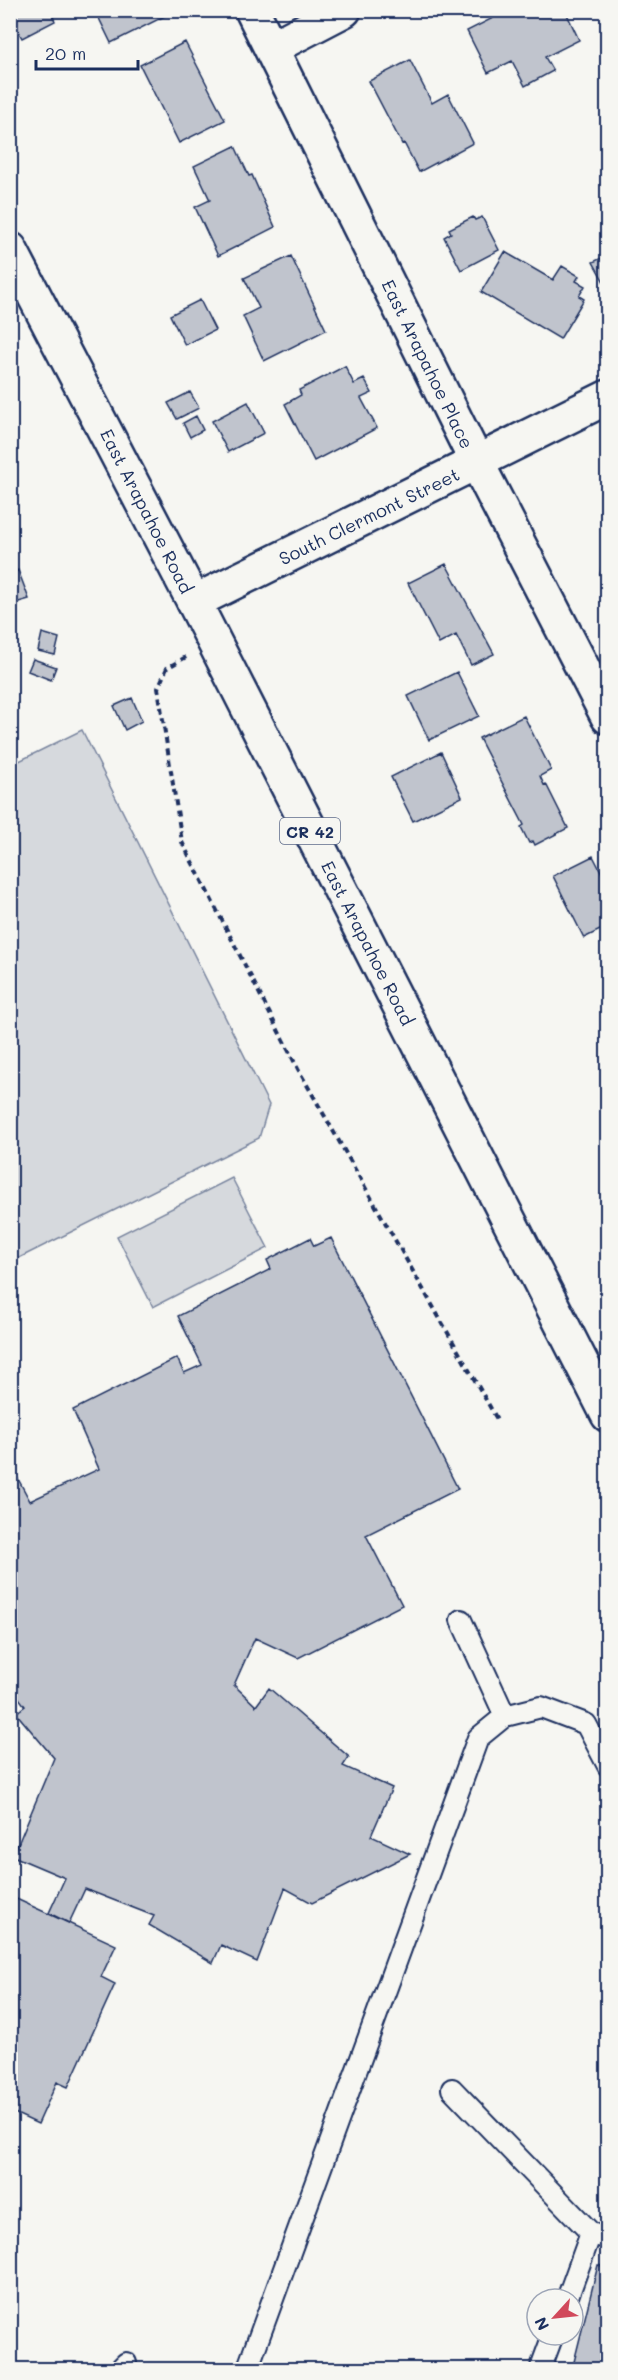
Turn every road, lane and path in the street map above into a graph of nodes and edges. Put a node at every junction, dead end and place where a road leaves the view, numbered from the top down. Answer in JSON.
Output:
{"nodes":[{"id":1,"x":252,"y":10,"type":"edge"},
{"id":2,"x":344,"y":10,"type":"edge"},
{"id":3,"x":271,"y":48,"type":"junction"},
{"id":4,"x":10,"y":249,"type":"edge"},
{"id":5,"x":608,"y":397,"type":"edge"},
{"id":6,"x":477,"y":463,"type":"junction"},
{"id":7,"x":194,"y":602,"type":"junction"},
{"id":8,"x":214,"y":641,"type":"junction"},
{"id":9,"x":608,"y":717,"type":"edge"},
{"id":10,"x":608,"y":1415,"type":"edge"},
{"id":11,"x":498,"y":1421,"type":"dead end"},
{"id":12,"x":460,"y":1620,"type":"dead end"},
{"id":13,"x":505,"y":1716,"type":"junction"},
{"id":14,"x":608,"y":1766,"type":"edge"},
{"id":15,"x":452,"y":2089,"type":"dead end"},
{"id":16,"x":599,"y":2236,"type":"edge"},
{"id":17,"x":573,"y":2287,"type":"edge"},
{"id":18,"x":549,"y":2347,"type":"edge"},
{"id":19,"x":247,"y":2370,"type":"edge"},
{"id":20,"x":540,"y":2370,"type":"edge"}],
"edges":[{"from":1,"to":3,"type":"street","name":"East Arapahoe Place"},
{"from":2,"to":3,"type":"street"},
{"from":3,"to":6,"type":"street","name":"East Arapahoe Place"},
{"from":4,"to":7,"type":"street","name":"East Arapahoe Road","number":"CR 42"},
{"from":5,"to":6,"type":"street","name":"South Clermont Street"},
{"from":6,"to":7,"type":"street","name":"South Clermont Street"},
{"from":6,"to":9,"type":"street","name":"East Arapahoe Place"},
{"from":7,"to":8,"type":"street","name":"East Arapahoe Road","number":"CR 42"},
{"from":8,"to":10,"type":"street","name":"East Arapahoe Road","number":"CR 42"},
{"from":8,"to":11,"type":"path"},
{"from":12,"to":13,"type":"lane"},
{"from":13,"to":14,"type":"lane"},
{"from":13,"to":19,"type":"lane"},
{"from":15,"to":16,"type":"lane"},
{"from":16,"to":17,"type":"lane"},
{"from":18,"to":20,"type":"lane"}]}
